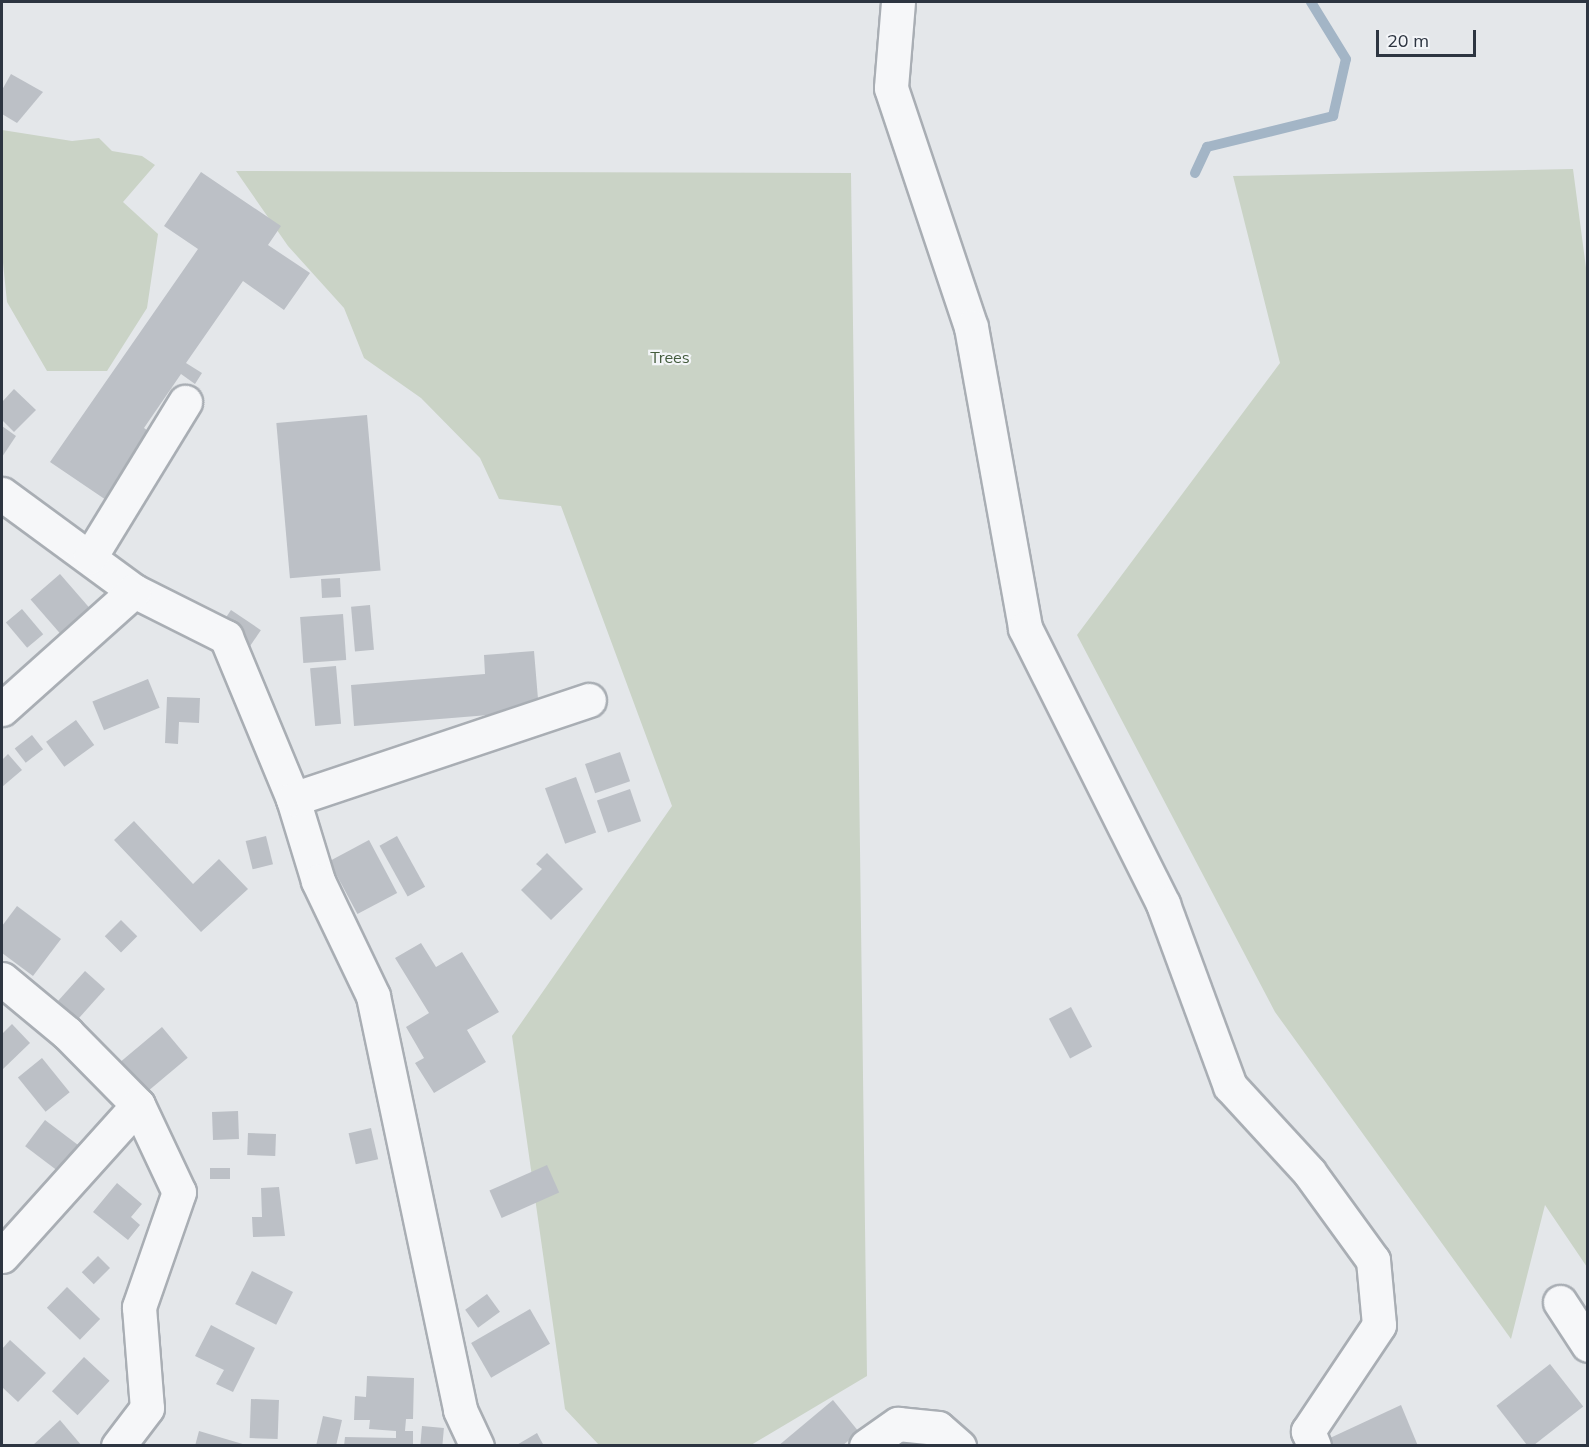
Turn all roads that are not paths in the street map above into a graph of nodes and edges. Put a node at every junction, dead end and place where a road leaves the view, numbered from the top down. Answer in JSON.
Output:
{"nodes":[{"id":1,"x":898,"y":2,"type":"edge"},
{"id":2,"x":185,"y":402,"type":"dead end"},
{"id":3,"x":2,"y":494,"type":"edge"},
{"id":4,"x":90,"y":557,"type":"junction"},
{"id":5,"x":134,"y":591,"type":"junction"},
{"id":6,"x":588,"y":700,"type":"dead end"},
{"id":7,"x":2,"y":709,"type":"edge"},
{"id":8,"x":292,"y":799,"type":"junction"},
{"id":9,"x":2,"y":980,"type":"edge"},
{"id":10,"x":138,"y":1105,"type":"junction"},
{"id":11,"x":2,"y":1256,"type":"edge"},
{"id":12,"x":1560,"y":1302,"type":"dead end"},
{"id":13,"x":1587,"y":1345,"type":"edge"},
{"id":14,"x":118,"y":1446,"type":"edge"},
{"id":15,"x":477,"y":1446,"type":"edge"},
{"id":16,"x":866,"y":1446,"type":"edge"},
{"id":17,"x":959,"y":1446,"type":"edge"},
{"id":18,"x":1314,"y":1446,"type":"edge"}],
"edges":[{"from":1,"to":18,"type":"street"},
{"from":2,"to":4,"type":"street"},
{"from":3,"to":4,"type":"street"},
{"from":4,"to":5,"type":"street"},
{"from":5,"to":7,"type":"street"},
{"from":5,"to":8,"type":"street"},
{"from":6,"to":8,"type":"street"},
{"from":8,"to":15,"type":"street"},
{"from":9,"to":10,"type":"street"},
{"from":10,"to":11,"type":"street"},
{"from":10,"to":14,"type":"street"},
{"from":12,"to":13,"type":"street"},
{"from":16,"to":17,"type":"street"}]}
